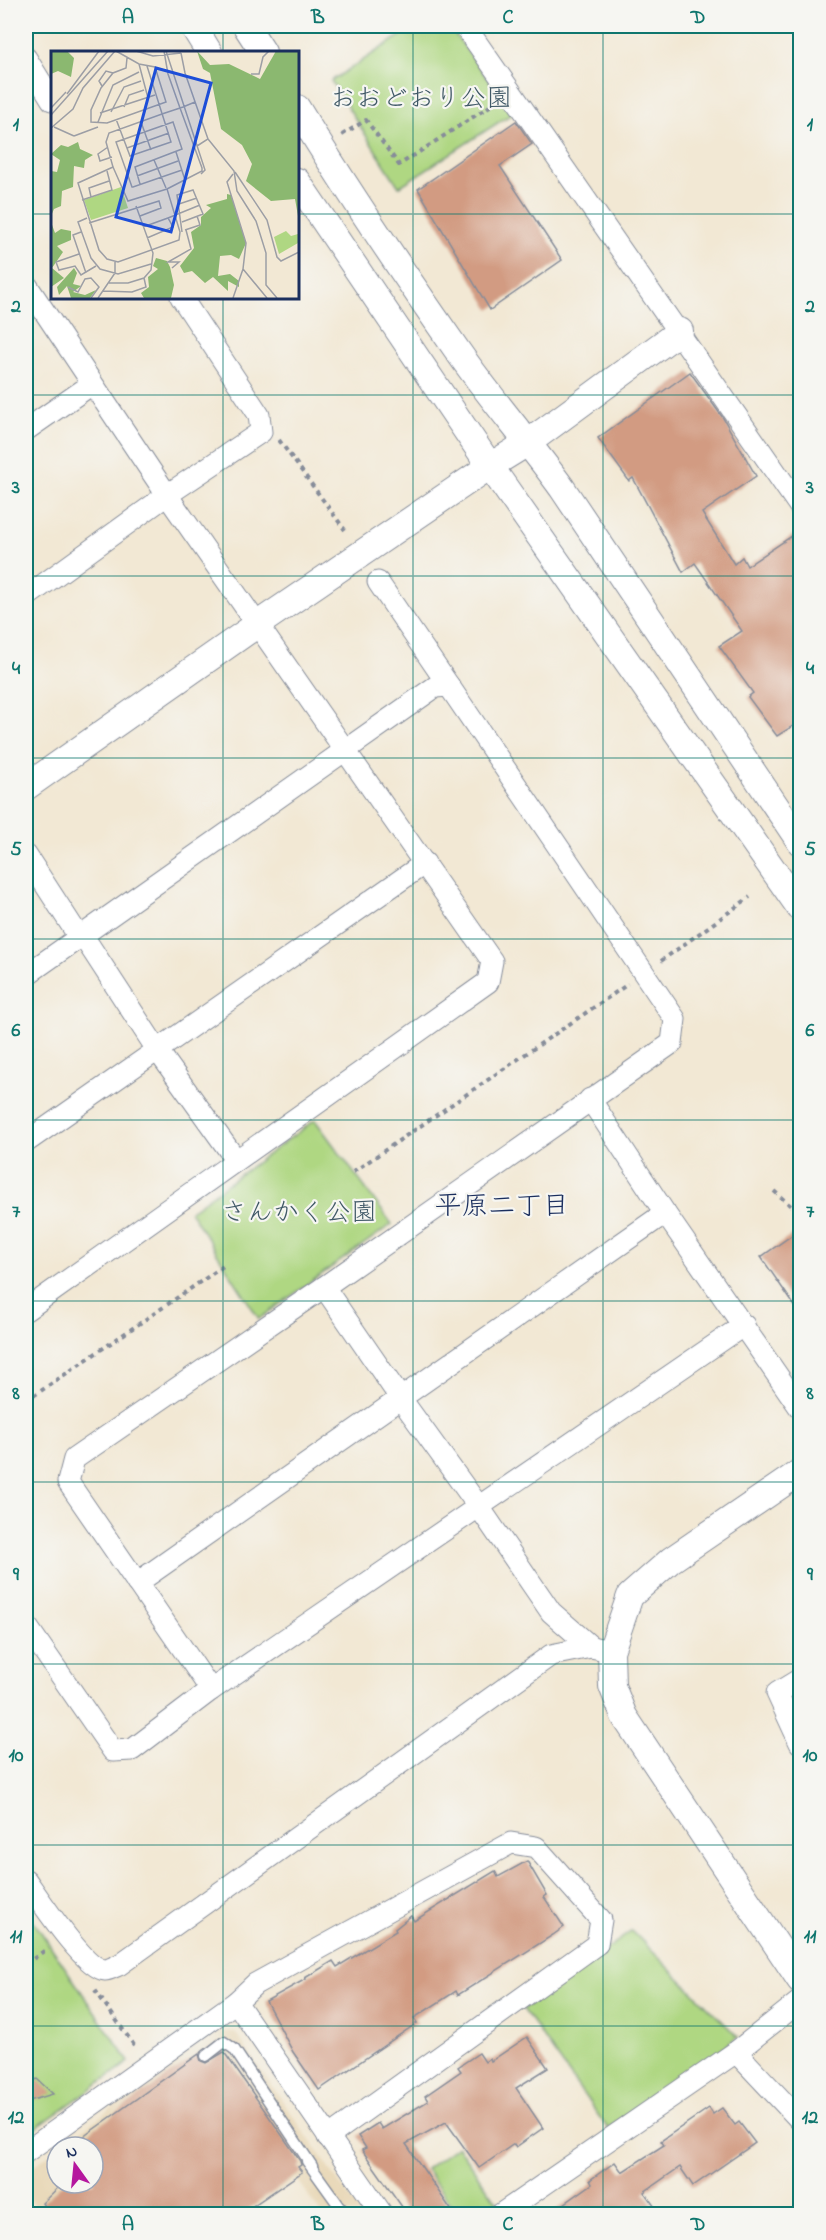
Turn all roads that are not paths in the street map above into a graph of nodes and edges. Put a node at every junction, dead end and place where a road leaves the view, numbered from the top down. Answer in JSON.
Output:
{"nodes":[{"id":1,"x":193,"y":26,"type":"edge"},
{"id":2,"x":246,"y":26,"type":"edge"},
{"id":3,"x":465,"y":26,"type":"edge"},
{"id":4,"x":208,"y":51,"type":"edge"},
{"id":5,"x":262,"y":51,"type":"edge"},
{"id":6,"x":26,"y":58,"type":"edge"},
{"id":7,"x":51,"y":98,"type":"edge"},
{"id":8,"x":298,"y":110,"type":"edge"},
{"id":9,"x":298,"y":182,"type":"edge"},
{"id":10,"x":26,"y":284,"type":"edge"},
{"id":11,"x":181,"y":298,"type":"edge"},
{"id":12,"x":680,"y":331,"type":"junction"},
{"id":13,"x":92,"y":384,"type":"junction"},
{"id":14,"x":26,"y":430,"type":"edge"},
{"id":15,"x":529,"y":442,"type":"junction"},
{"id":16,"x":490,"y":466,"type":"junction"},
{"id":17,"x":167,"y":495,"type":"junction"},
{"id":18,"x":801,"y":507,"type":"edge"},
{"id":19,"x":378,"y":582,"type":"dead end"},
{"id":20,"x":26,"y":597,"type":"edge"},
{"id":21,"x":258,"y":624,"type":"junction"},
{"id":22,"x":449,"y":686,"type":"junction"},
{"id":23,"x":345,"y":749,"type":"junction"},
{"id":24,"x":26,"y":787,"type":"edge"},
{"id":25,"x":801,"y":842,"type":"edge"},
{"id":26,"x":26,"y":855,"type":"edge"},
{"id":27,"x":425,"y":863,"type":"junction"},
{"id":28,"x":801,"y":908,"type":"edge"},
{"id":29,"x":82,"y":936,"type":"junction"},
{"id":30,"x":26,"y":975,"type":"edge"},
{"id":31,"x":158,"y":1051,"type":"junction"},
{"id":32,"x":590,"y":1099,"type":"junction"},
{"id":33,"x":26,"y":1142,"type":"edge"},
{"id":34,"x":236,"y":1160,"type":"junction"},
{"id":35,"x":665,"y":1213,"type":"junction"},
{"id":36,"x":324,"y":1287,"type":"junction"},
{"id":37,"x":26,"y":1310,"type":"edge"},
{"id":38,"x":744,"y":1325,"type":"junction"},
{"id":39,"x":401,"y":1399,"type":"junction"},
{"id":40,"x":801,"y":1408,"type":"edge"},
{"id":41,"x":801,"y":1472,"type":"edge"},
{"id":42,"x":479,"y":1507,"type":"junction"},
{"id":43,"x":137,"y":1583,"type":"junction"},
{"id":44,"x":26,"y":1625,"type":"edge"},
{"id":45,"x":601,"y":1649,"type":"junction"},
{"id":46,"x":801,"y":1679,"type":"edge"},
{"id":47,"x":211,"y":1690,"type":"junction"},
{"id":48,"x":801,"y":1743,"type":"edge"},
{"id":49,"x":26,"y":1880,"type":"edge"},
{"id":50,"x":801,"y":1980,"type":"edge"},
{"id":51,"x":801,"y":2001,"type":"edge"},
{"id":52,"x":236,"y":2002,"type":"junction"},
{"id":53,"x":736,"y":2052,"type":"junction"},
{"id":54,"x":206,"y":2056,"type":"dead end"},
{"id":55,"x":801,"y":2120,"type":"edge"},
{"id":56,"x":328,"y":2137,"type":"junction"},
{"id":57,"x":288,"y":2143,"type":"dead end"},
{"id":58,"x":26,"y":2152,"type":"edge"},
{"id":59,"x":312,"y":2166,"type":"junction"},
{"id":60,"x":345,"y":2214,"type":"edge"},
{"id":61,"x":382,"y":2214,"type":"edge"},
{"id":62,"x":501,"y":2214,"type":"edge"}],
"edges":[{"from":1,"to":4,"type":"street"},
{"from":2,"to":5,"type":"street"},
{"from":3,"to":12,"type":"street"},
{"from":6,"to":7,"type":"street"},
{"from":8,"to":15,"type":"street"},
{"from":9,"to":16,"type":"street"},
{"from":10,"to":13,"type":"street"},
{"from":11,"to":17,"type":"street"},
{"from":12,"to":15,"type":"street"},
{"from":12,"to":18,"type":"street"},
{"from":13,"to":14,"type":"street"},
{"from":13,"to":17,"type":"street"},
{"from":15,"to":16,"type":"street"},
{"from":15,"to":25,"type":"street"},
{"from":16,"to":21,"type":"street"},
{"from":16,"to":28,"type":"street"},
{"from":17,"to":20,"type":"street"},
{"from":17,"to":21,"type":"street"},
{"from":19,"to":22,"type":"street"},
{"from":21,"to":23,"type":"street"},
{"from":21,"to":24,"type":"street"},
{"from":22,"to":23,"type":"street"},
{"from":22,"to":32,"type":"street"},
{"from":23,"to":27,"type":"street"},
{"from":23,"to":29,"type":"street"},
{"from":26,"to":29,"type":"street"},
{"from":27,"to":31,"type":"street"},
{"from":27,"to":34,"type":"street"},
{"from":29,"to":30,"type":"street"},
{"from":29,"to":31,"type":"street"},
{"from":31,"to":33,"type":"street"},
{"from":31,"to":34,"type":"street"},
{"from":32,"to":35,"type":"street"},
{"from":32,"to":36,"type":"street"},
{"from":34,"to":37,"type":"street"},
{"from":35,"to":38,"type":"street"},
{"from":35,"to":39,"type":"street"},
{"from":36,"to":39,"type":"street"},
{"from":36,"to":43,"type":"street"},
{"from":38,"to":40,"type":"street"},
{"from":38,"to":42,"type":"street"},
{"from":39,"to":42,"type":"street"},
{"from":39,"to":43,"type":"street"},
{"from":41,"to":45,"type":"street"},
{"from":42,"to":45,"type":"street"},
{"from":42,"to":47,"type":"street"},
{"from":43,"to":47,"type":"street"},
{"from":44,"to":47,"type":"street"},
{"from":45,"to":49,"type":"street"},
{"from":45,"to":50,"type":"street"},
{"from":46,"to":48,"type":"street"},
{"from":51,"to":53,"type":"street"},
{"from":52,"to":56,"type":"street"},
{"from":52,"to":56,"type":"street"},
{"from":52,"to":58,"type":"street"},
{"from":53,"to":55,"type":"street"},
{"from":53,"to":62,"type":"street"},
{"from":54,"to":59,"type":"lane"},
{"from":56,"to":61,"type":"street"},
{"from":57,"to":59,"type":"lane"},
{"from":59,"to":60,"type":"lane"}]}
